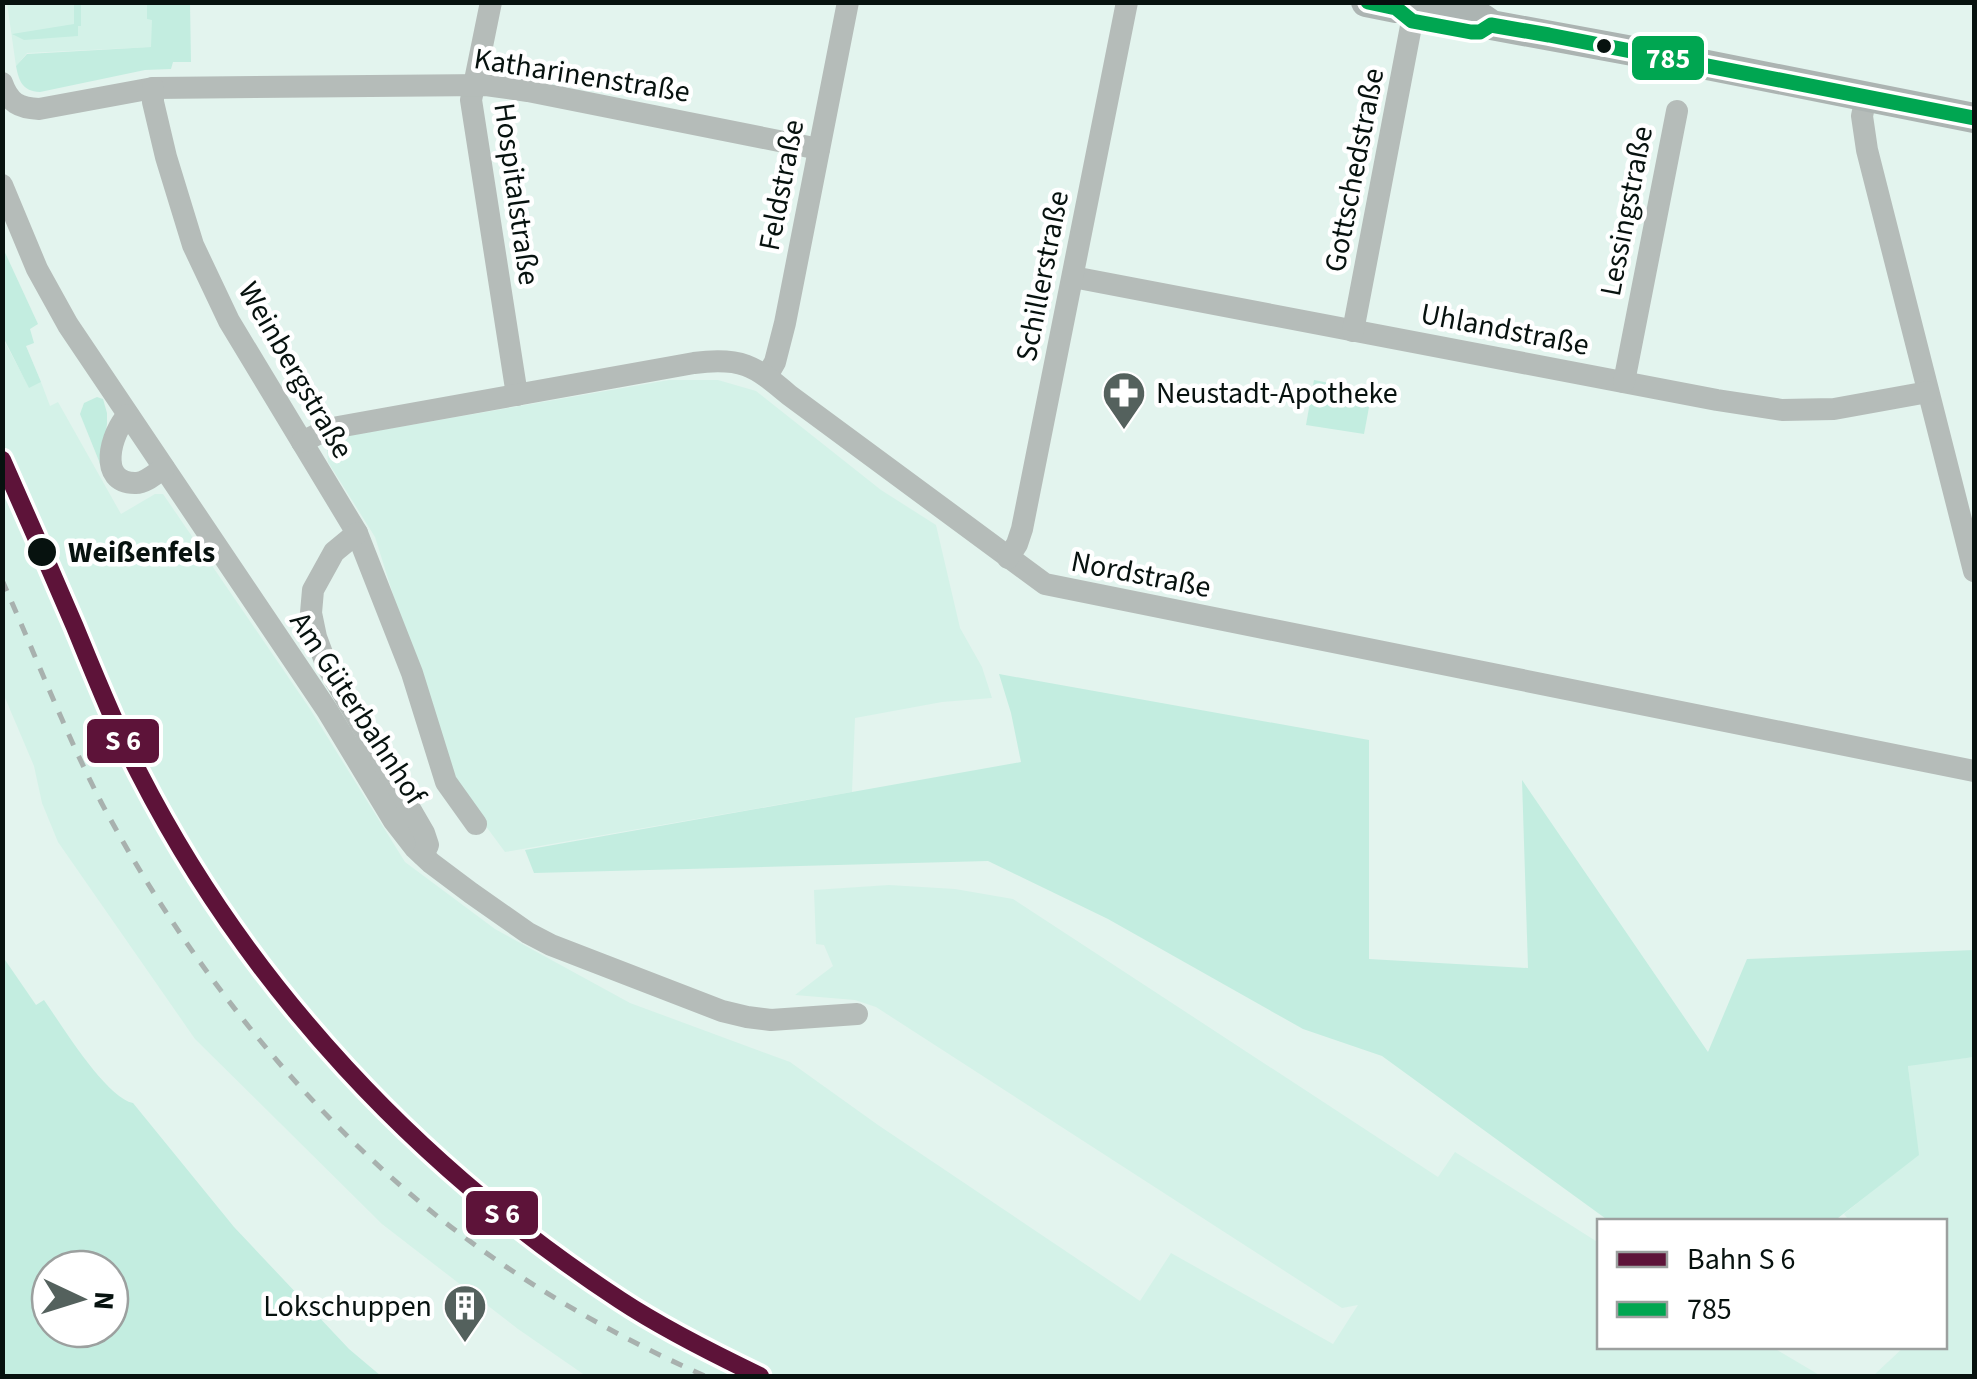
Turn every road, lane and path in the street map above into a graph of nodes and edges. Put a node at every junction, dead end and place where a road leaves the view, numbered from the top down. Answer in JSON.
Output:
{"nodes":[{"id":1,"x":490,"y":2,"type":"edge"},
{"id":2,"x":848,"y":2,"type":"edge"},
{"id":3,"x":1126,"y":2,"type":"edge"},
{"id":4,"x":1401,"y":6,"type":"edge"},
{"id":5,"x":2,"y":83,"type":"edge"},
{"id":6,"x":474,"y":84,"type":"junction"},
{"id":7,"x":153,"y":88,"type":"junction"},
{"id":8,"x":1866,"y":97,"type":"junction"},
{"id":9,"x":1676,"y":111,"type":"dead end"},
{"id":10,"x":1974,"y":118,"type":"edge"},
{"id":11,"x":819,"y":150,"type":"junction"},
{"id":12,"x":2,"y":184,"type":"edge"},
{"id":13,"x":1073,"y":276,"type":"junction"},
{"id":14,"x":1354,"y":332,"type":"junction"},
{"id":15,"x":767,"y":376,"type":"junction"},
{"id":16,"x":1624,"y":382,"type":"junction"},
{"id":17,"x":1928,"y":392,"type":"junction"},
{"id":18,"x":517,"y":395,"type":"junction"},
{"id":19,"x":128,"y":415,"type":"junction"},
{"id":20,"x":302,"y":442,"type":"junction"},
{"id":21,"x":164,"y":468,"type":"junction"},
{"id":22,"x":358,"y":533,"type":"junction"},
{"id":23,"x":1008,"y":558,"type":"junction"},
{"id":24,"x":1974,"y":571,"type":"edge"},
{"id":25,"x":1974,"y":771,"type":"edge"},
{"id":26,"x":476,"y":824,"type":"dead end"},
{"id":27,"x":423,"y":855,"type":"junction"},
{"id":28,"x":856,"y":1014,"type":"dead end"}],
"edges":[{"from":1,"to":6,"type":"street","name":"Hospitalstraße"},
{"from":2,"to":11,"type":"street","name":"Feldstraße"},
{"from":3,"to":13,"type":"street","name":"Schillerstraße"},
{"from":4,"to":8,"type":"main road"},
{"from":4,"to":14,"type":"street","name":"Gottschedstraße"},
{"from":5,"to":7,"type":"street"},
{"from":6,"to":7,"type":"street","name":"Katharinenstraße"},
{"from":6,"to":11,"type":"street","name":"Katharinenstraße"},
{"from":6,"to":18,"type":"street","name":"Hospitalstraße"},
{"from":7,"to":20,"type":"street","name":"Weinbergstraße"},
{"from":8,"to":10,"type":"main road"},
{"from":8,"to":17,"type":"street"},
{"from":9,"to":16,"type":"street","name":"Lessingstraße"},
{"from":11,"to":15,"type":"street","name":"Feldstraße"},
{"from":12,"to":19,"type":"street","name":"Am Güterbahnhof"},
{"from":13,"to":14,"type":"street","name":"Uhlandstraße"},
{"from":13,"to":23,"type":"street","name":"Schillerstraße"},
{"from":14,"to":16,"type":"street","name":"Uhlandstraße"},
{"from":15,"to":18,"type":"street","name":"Nordstraße"},
{"from":15,"to":23,"type":"street","name":"Nordstraße"},
{"from":16,"to":17,"type":"street","name":"Uhlandstraße"},
{"from":17,"to":24,"type":"street"},
{"from":18,"to":20,"type":"street","name":"Nordstraße"},
{"from":19,"to":21,"type":"street","name":"Am Güterbahnhof"},
{"from":19,"to":21,"type":"street"},
{"from":20,"to":22,"type":"street","name":"Weinbergstraße"},
{"from":21,"to":27,"type":"street","name":"Am Güterbahnhof"},
{"from":22,"to":26,"type":"street","name":"Weinbergstraße"},
{"from":22,"to":27,"type":"street"},
{"from":23,"to":25,"type":"street","name":"Nordstraße"},
{"from":27,"to":28,"type":"street","name":"Am Güterbahnhof"}]}
